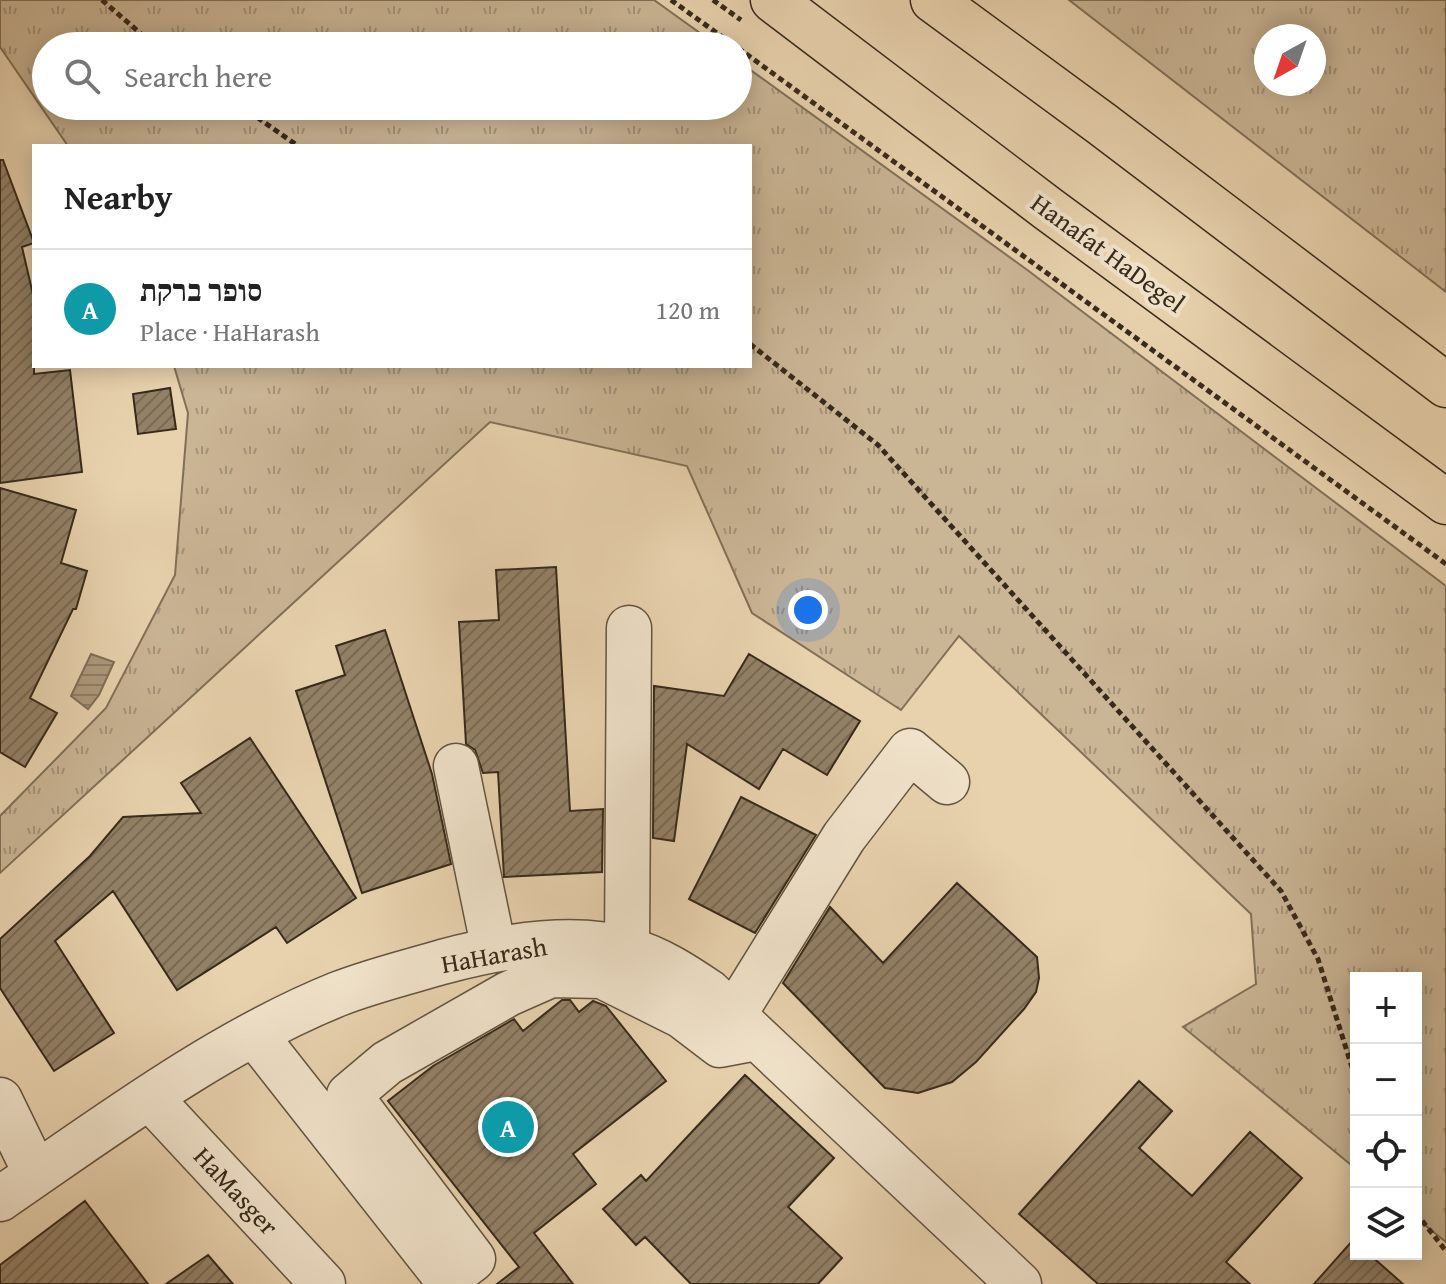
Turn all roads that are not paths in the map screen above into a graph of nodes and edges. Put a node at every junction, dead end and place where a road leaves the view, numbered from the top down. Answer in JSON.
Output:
{"nodes":[{"id":1,"x":773,"y":0,"type":"edge"},
{"id":2,"x":933,"y":0,"type":"edge"},
{"id":3,"x":954,"y":0,"type":"edge"},
{"id":4,"x":992,"y":43,"type":"junction"},
{"id":5,"x":1446,"y":385,"type":"edge"},
{"id":6,"x":1446,"y":502,"type":"edge"},
{"id":7,"x":629,"y":628,"type":"dead end"},
{"id":8,"x":456,"y":766,"type":"dead end"},
{"id":9,"x":947,"y":782,"type":"dead end"},
{"id":10,"x":620,"y":948,"type":"junction"},
{"id":11,"x":494,"y":950,"type":"junction"},
{"id":12,"x":745,"y":1027,"type":"junction"},
{"id":13,"x":255,"y":1035,"type":"junction"},
{"id":14,"x":150,"y":1098,"type":"junction"},
{"id":15,"x":0,"y":1100,"type":"edge"},
{"id":16,"x":36,"y":1174,"type":"junction"},
{"id":17,"x":0,"y":1199,"type":"edge"},
{"id":18,"x":323,"y":1284,"type":"edge"},
{"id":19,"x":1019,"y":1284,"type":"edge"}],
"edges":[{"from":1,"to":6,"type":"main road","name":"Hanafat HaDegel"},
{"from":2,"to":4,"type":"main road"},
{"from":3,"to":4,"type":"main road"},
{"from":4,"to":5,"type":"main road"},
{"from":7,"to":10,"type":"street"},
{"from":8,"to":11,"type":"street"},
{"from":9,"to":12,"type":"street"},
{"from":10,"to":11,"type":"street","name":"HaHarash"},
{"from":10,"to":12,"type":"street","name":"HaHarash"},
{"from":11,"to":13,"type":"street","name":"HaHarash"},
{"from":12,"to":13,"type":"street"},
{"from":12,"to":19,"type":"street","name":"HaHarash"},
{"from":13,"to":14,"type":"street","name":"HaHarash"},
{"from":14,"to":16,"type":"street","name":"HaHarash"},
{"from":14,"to":18,"type":"street","name":"HaMasger"},
{"from":15,"to":16,"type":"street"},
{"from":16,"to":17,"type":"street","name":"HaHarash"}]}
